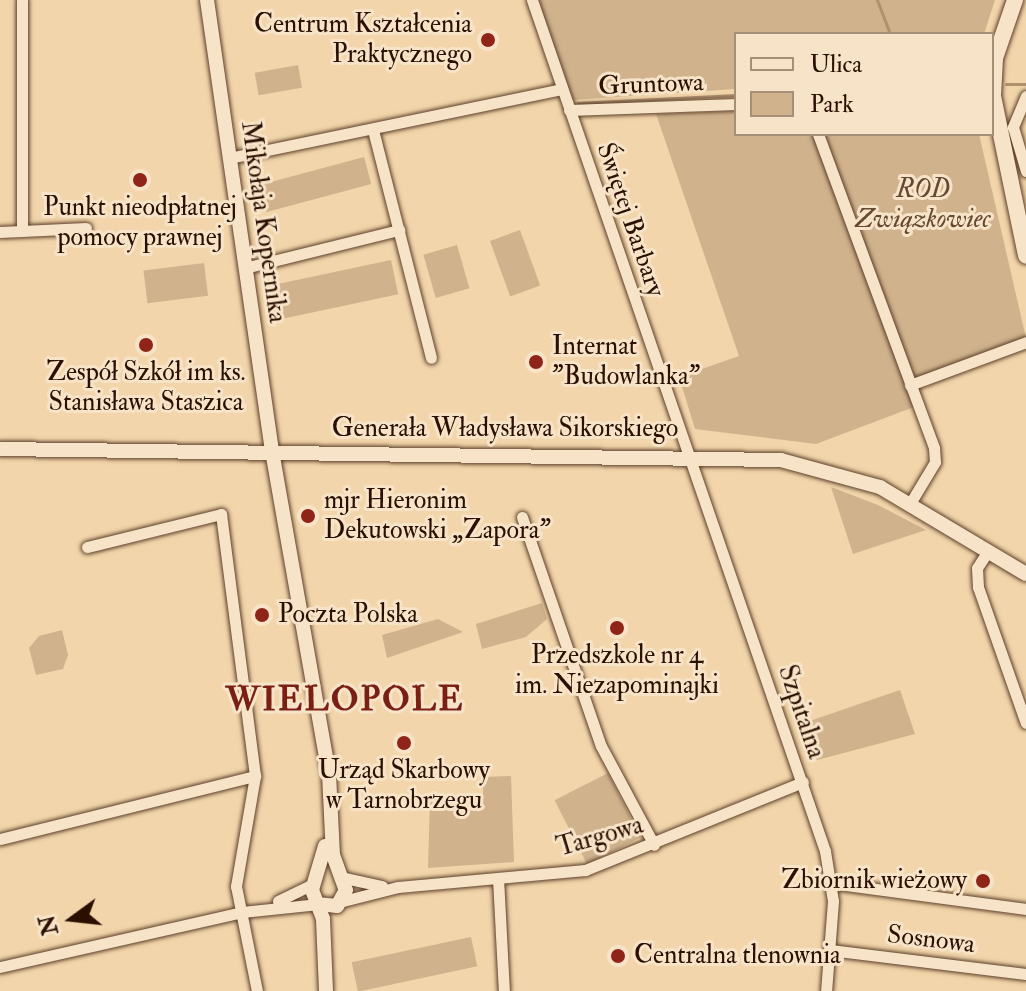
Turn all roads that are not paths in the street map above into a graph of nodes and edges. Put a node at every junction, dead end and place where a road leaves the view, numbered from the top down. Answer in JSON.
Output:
{"nodes":[{"id":1,"x":22,"y":0,"type":"edge"},
{"id":2,"x":207,"y":0,"type":"edge"},
{"id":3,"x":532,"y":0,"type":"edge"},
{"id":4,"x":1015,"y":0,"type":"edge"},
{"id":5,"x":994,"y":77,"type":"edge"},
{"id":6,"x":562,"y":89,"type":"junction"},
{"id":7,"x":1026,"y":96,"type":"edge"},
{"id":8,"x":994,"y":101,"type":"edge"},
{"id":9,"x":734,"y":104,"type":"edge"},
{"id":10,"x":569,"y":110,"type":"junction"},
{"id":11,"x":373,"y":130,"type":"junction"},
{"id":12,"x":819,"y":136,"type":"edge"},
{"id":13,"x":229,"y":158,"type":"junction"},
{"id":14,"x":1026,"y":171,"type":"edge"},
{"id":15,"x":86,"y":228,"type":"dead end"},
{"id":16,"x":399,"y":230,"type":"junction"},
{"id":17,"x":22,"y":231,"type":"junction"},
{"id":18,"x":0,"y":232,"type":"edge"},
{"id":19,"x":1026,"y":256,"type":"edge"},
{"id":20,"x":244,"y":268,"type":"junction"},
{"id":21,"x":1026,"y":342,"type":"edge"},
{"id":22,"x":431,"y":358,"type":"dead end"},
{"id":23,"x":910,"y":385,"type":"junction"},
{"id":24,"x":0,"y":449,"type":"edge"},
{"id":25,"x":272,"y":451,"type":"junction"},
{"id":26,"x":688,"y":454,"type":"junction"},
{"id":27,"x":911,"y":502,"type":"junction"},
{"id":28,"x":522,"y":517,"type":"dead end"},
{"id":29,"x":87,"y":547,"type":"dead end"},
{"id":30,"x":988,"y":551,"type":"junction"},
{"id":31,"x":1026,"y":574,"type":"edge"},
{"id":32,"x":1026,"y":585,"type":"edge"},
{"id":33,"x":319,"y":722,"type":"junction"},
{"id":34,"x":1026,"y":723,"type":"edge"},
{"id":35,"x":255,"y":776,"type":"junction"},
{"id":36,"x":803,"y":782,"type":"junction"},
{"id":37,"x":0,"y":839,"type":"edge"},
{"id":38,"x":654,"y":845,"type":"junction"},
{"id":39,"x":340,"y":877,"type":"junction"},
{"id":40,"x":498,"y":878,"type":"junction"},
{"id":41,"x":316,"y":880,"type":"junction"},
{"id":42,"x":831,"y":883,"type":"junction"},
{"id":43,"x":398,"y":887,"type":"junction"},
{"id":44,"x":340,"y":903,"type":"junction"},
{"id":45,"x":319,"y":904,"type":"junction"},
{"id":46,"x":1026,"y":909,"type":"edge"},
{"id":47,"x":255,"y":910,"type":"junction"},
{"id":48,"x":242,"y":912,"type":"junction"},
{"id":49,"x":830,"y":950,"type":"junction"},
{"id":50,"x":0,"y":967,"type":"edge"},
{"id":51,"x":326,"y":973,"type":"junction"},
{"id":52,"x":1026,"y":974,"type":"edge"},
{"id":53,"x":257,"y":991,"type":"edge"},
{"id":54,"x":326,"y":991,"type":"edge"},
{"id":55,"x":504,"y":991,"type":"edge"},
{"id":56,"x":826,"y":991,"type":"edge"}],
"edges":[{"from":1,"to":17,"type":"street"},
{"from":2,"to":13,"type":"street","name":"Mikołaja Kopernika"},
{"from":3,"to":6,"type":"street","name":"Świętej Barbary"},
{"from":4,"to":5,"type":"main road"},
{"from":6,"to":10,"type":"street","name":"Świętej Barbary"},
{"from":6,"to":11,"type":"street"},
{"from":7,"to":14,"type":"street"},
{"from":8,"to":19,"type":"main road"},
{"from":9,"to":10,"type":"street","name":"Gruntowa"},
{"from":10,"to":26,"type":"street","name":"Świętej Barbary"},
{"from":11,"to":13,"type":"street"},
{"from":11,"to":16,"type":"street"},
{"from":12,"to":23,"type":"street"},
{"from":13,"to":20,"type":"street","name":"Mikołaja Kopernika"},
{"from":15,"to":17,"type":"street"},
{"from":16,"to":20,"type":"street"},
{"from":16,"to":22,"type":"street"},
{"from":17,"to":18,"type":"street"},
{"from":20,"to":25,"type":"street","name":"Mikołaja Kopernika"},
{"from":21,"to":23,"type":"street"},
{"from":23,"to":27,"type":"street"},
{"from":24,"to":25,"type":"street","name":"Generała Władysława Sikorskiego"},
{"from":25,"to":26,"type":"street","name":"Generała Władysława Sikorskiego"},
{"from":25,"to":33,"type":"street","name":"Mikołaja Kopernika"},
{"from":26,"to":27,"type":"street","name":"Generała Władysława Sikorskiego"},
{"from":26,"to":36,"type":"street","name":"Szpitalna"},
{"from":27,"to":30,"type":"street","name":"Generała Władysława Sikorskiego"},
{"from":28,"to":38,"type":"street"},
{"from":29,"to":35,"type":"street"},
{"from":30,"to":31,"type":"street","name":"Generała Władysława Sikorskiego"},
{"from":30,"to":32,"type":"street","name":"Generała Władysława Sikorskiego"},
{"from":30,"to":34,"type":"street"},
{"from":33,"to":39,"type":"street"},
{"from":33,"to":41,"type":"street"},
{"from":35,"to":37,"type":"street"},
{"from":35,"to":48,"type":"street"},
{"from":36,"to":38,"type":"street","name":"Targowa"},
{"from":36,"to":42,"type":"street","name":"Szpitalna"},
{"from":38,"to":40,"type":"street","name":"Targowa"},
{"from":39,"to":41,"type":"street"},
{"from":39,"to":43,"type":"street","name":"Targowa"},
{"from":39,"to":44,"type":"street"},
{"from":40,"to":43,"type":"street","name":"Targowa"},
{"from":40,"to":55,"type":"street"},
{"from":41,"to":45,"type":"street"},
{"from":41,"to":47,"type":"street"},
{"from":42,"to":46,"type":"street"},
{"from":42,"to":49,"type":"street","name":"Szpitalna"},
{"from":43,"to":44,"type":"street","name":"Targowa"},
{"from":44,"to":45,"type":"street"},
{"from":44,"to":51,"type":"street"},
{"from":45,"to":47,"type":"street"},
{"from":45,"to":51,"type":"street"},
{"from":47,"to":48,"type":"street"},
{"from":48,"to":50,"type":"street"},
{"from":48,"to":53,"type":"street"},
{"from":49,"to":52,"type":"street","name":"Sosnowa"},
{"from":49,"to":56,"type":"street","name":"Szpitalna"},
{"from":51,"to":54,"type":"street"}]}
